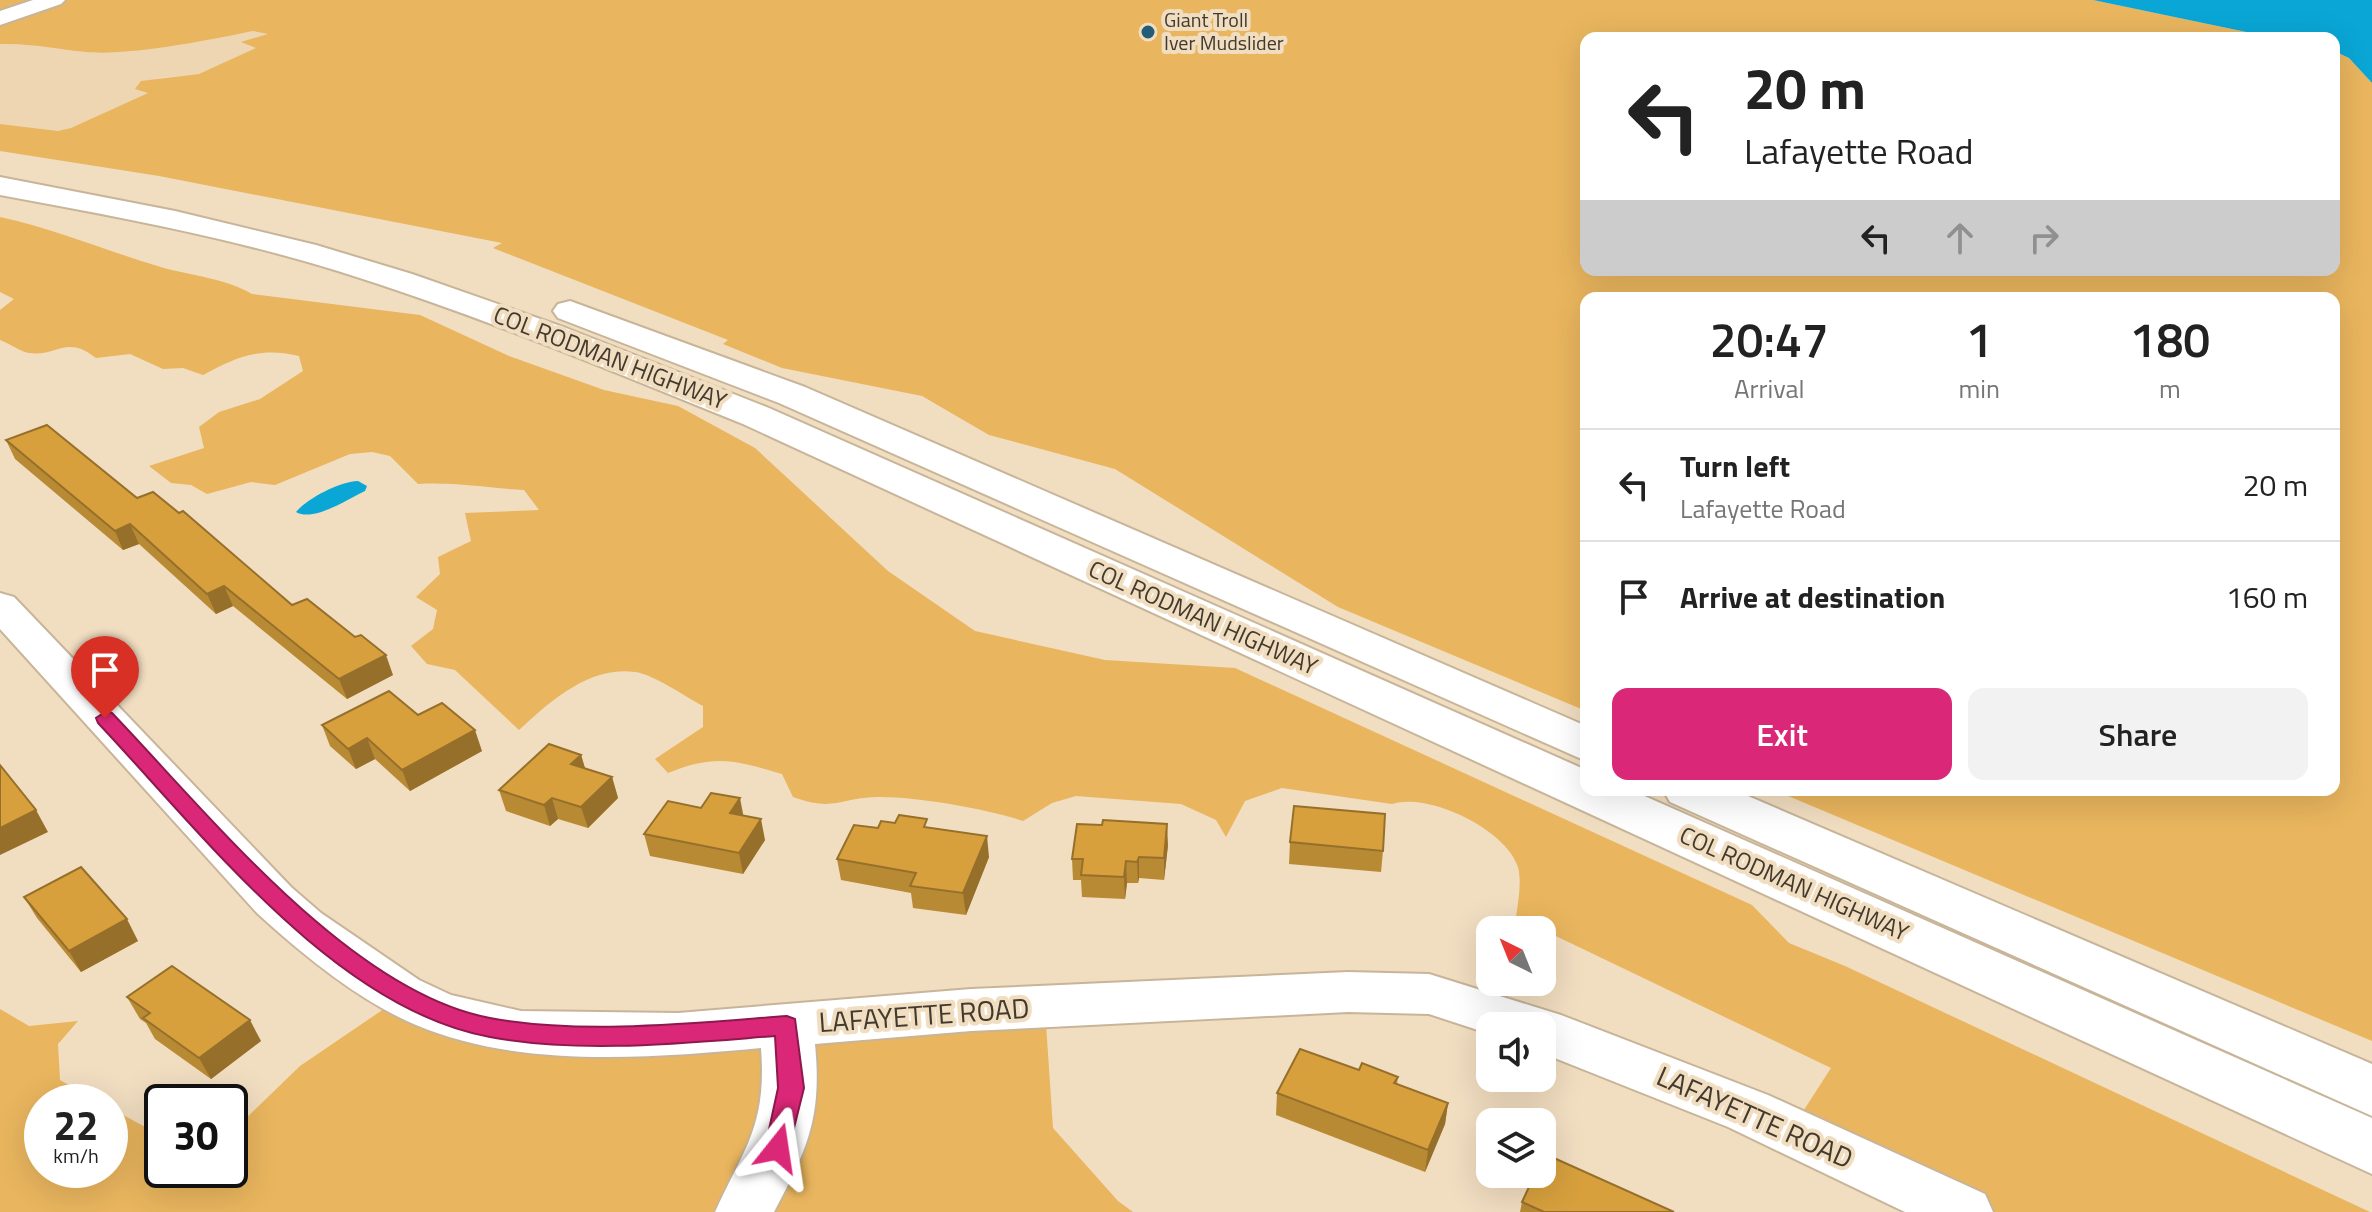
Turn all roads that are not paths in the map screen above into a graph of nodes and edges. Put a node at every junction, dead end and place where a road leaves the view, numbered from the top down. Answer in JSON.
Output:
{"nodes":[{"id":1,"x":54,"y":0,"type":"edge"},
{"id":2,"x":0,"y":18,"type":"edge"},
{"id":3,"x":0,"y":163,"type":"edge"},
{"id":4,"x":0,"y":186,"type":"edge"},
{"id":5,"x":0,"y":605,"type":"edge"},
{"id":6,"x":1580,"y":742,"type":"edge"},
{"id":7,"x":1580,"y":789,"type":"edge"},
{"id":8,"x":1596,"y":796,"type":"edge"},
{"id":9,"x":1702,"y":796,"type":"edge"},
{"id":10,"x":1486,"y":1012,"type":"edge"},
{"id":11,"x":787,"y":1026,"type":"junction"},
{"id":12,"x":1556,"y":1036,"type":"edge"},
{"id":13,"x":2372,"y":1091,"type":"edge"},
{"id":14,"x":2372,"y":1147,"type":"edge"},
{"id":15,"x":744,"y":1212,"type":"edge"},
{"id":16,"x":1964,"y":1212,"type":"edge"}],
"edges":[{"from":1,"to":2,"type":"street"},
{"from":3,"to":6,"type":"highway","name":"COL RODMAN HIGHWAY"},
{"from":4,"to":7,"type":"highway","name":"COL RODMAN HIGHWAY"},
{"from":5,"to":11,"type":"street","name":"LAFAYETTE ROAD"},
{"from":8,"to":14,"type":"highway","name":"COL RODMAN HIGHWAY"},
{"from":9,"to":13,"type":"highway","name":"COL RODMAN HIGHWAY"},
{"from":10,"to":11,"type":"street","name":"LAFAYETTE ROAD"},
{"from":11,"to":15,"type":"street"},
{"from":12,"to":16,"type":"street","name":"LAFAYETTE ROAD"}]}
